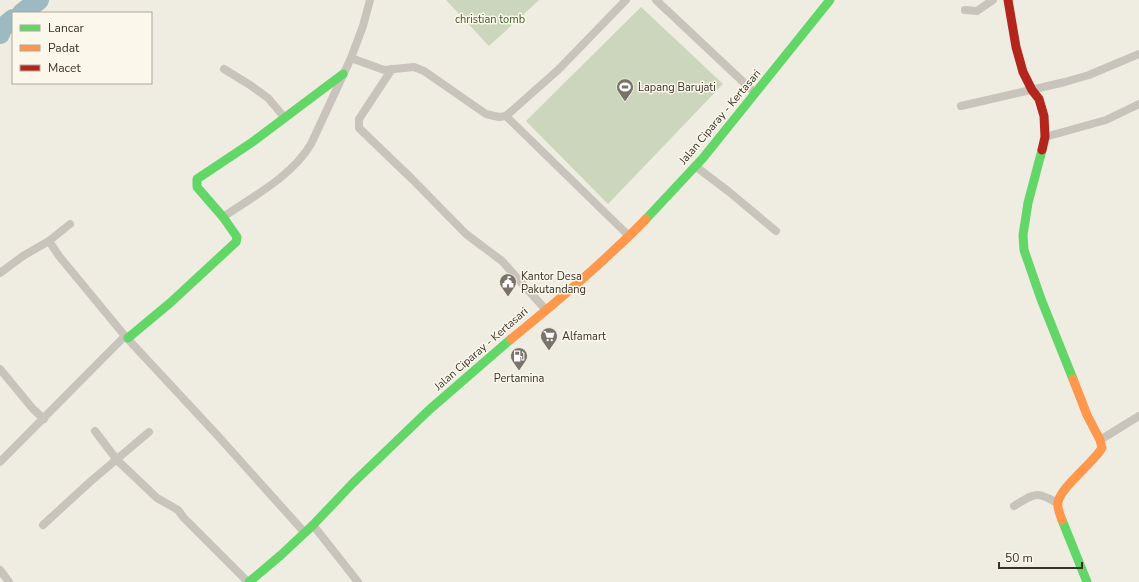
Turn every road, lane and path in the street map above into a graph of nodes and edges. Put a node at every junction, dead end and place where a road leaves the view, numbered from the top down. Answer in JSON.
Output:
{"nodes":[{"id":1,"x":370,"y":0,"type":"edge"},
{"id":2,"x":626,"y":0,"type":"edge"},
{"id":3,"x":656,"y":0,"type":"edge"},
{"id":4,"x":830,"y":0,"type":"edge"},
{"id":5,"x":993,"y":0,"type":"edge"},
{"id":6,"x":1008,"y":0,"type":"edge"},
{"id":7,"x":965,"y":10,"type":"dead end"},
{"id":8,"x":1139,"y":54,"type":"edge"},
{"id":9,"x":351,"y":58,"type":"junction"},
{"id":10,"x":224,"y":69,"type":"dead end"},
{"id":11,"x":392,"y":69,"type":"junction"},
{"id":12,"x":343,"y":74,"type":"junction"},
{"id":13,"x":1032,"y":90,"type":"junction"},
{"id":14,"x":755,"y":93,"type":"junction"},
{"id":15,"x":1139,"y":104,"type":"edge"},
{"id":16,"x":961,"y":106,"type":"dead end"},
{"id":17,"x":506,"y":116,"type":"junction"},
{"id":18,"x":285,"y":118,"type":"junction"},
{"id":19,"x":1045,"y":137,"type":"junction"},
{"id":20,"x":695,"y":166,"type":"junction"},
{"id":21,"x":223,"y":217,"type":"junction"},
{"id":22,"x":70,"y":224,"type":"dead end"},
{"id":23,"x":776,"y":231,"type":"dead end"},
{"id":24,"x":629,"y":236,"type":"junction"},
{"id":25,"x":49,"y":241,"type":"junction"},
{"id":26,"x":0,"y":273,"type":"edge"},
{"id":27,"x":546,"y":310,"type":"junction"},
{"id":28,"x":126,"y":337,"type":"junction"},
{"id":29,"x":0,"y":368,"type":"edge"},
{"id":30,"x":1139,"y":416,"type":"edge"},
{"id":31,"x":44,"y":419,"type":"junction"},
{"id":32,"x":95,"y":431,"type":"dead end"},
{"id":33,"x":149,"y":432,"type":"dead end"},
{"id":34,"x":1100,"y":440,"type":"junction"},
{"id":35,"x":117,"y":460,"type":"junction"},
{"id":36,"x":0,"y":462,"type":"edge"},
{"id":37,"x":1057,"y":503,"type":"junction"},
{"id":38,"x":1014,"y":506,"type":"dead end"},
{"id":39,"x":43,"y":525,"type":"dead end"},
{"id":40,"x":313,"y":525,"type":"junction"},
{"id":41,"x":305,"y":533,"type":"junction"},
{"id":42,"x":0,"y":570,"type":"edge"},
{"id":43,"x":1084,"y":581,"type":"edge"},
{"id":44,"x":9,"y":582,"type":"edge"},
{"id":45,"x":249,"y":582,"type":"edge"},
{"id":46,"x":358,"y":582,"type":"edge"}],
"edges":[{"from":1,"to":9,"type":"street"},
{"from":2,"to":17,"type":"street"},
{"from":3,"to":14,"type":"street"},
{"from":4,"to":14,"type":"street","name":"Jalan Ciparay - Kertasari"},
{"from":5,"to":7,"type":"street"},
{"from":6,"to":13,"type":"street"},
{"from":8,"to":13,"type":"street"},
{"from":9,"to":11,"type":"street"},
{"from":9,"to":12,"type":"street"},
{"from":10,"to":18,"type":"street"},
{"from":11,"to":17,"type":"street"},
{"from":11,"to":27,"type":"street"},
{"from":12,"to":18,"type":"street"},
{"from":12,"to":21,"type":"street"},
{"from":13,"to":16,"type":"street"},
{"from":13,"to":19,"type":"street"},
{"from":14,"to":20,"type":"street","name":"Jalan Ciparay - Kertasari"},
{"from":15,"to":19,"type":"street"},
{"from":17,"to":24,"type":"street"},
{"from":18,"to":21,"type":"street"},
{"from":19,"to":34,"type":"street"},
{"from":20,"to":23,"type":"street"},
{"from":20,"to":24,"type":"street","name":"Jalan Ciparay - Kertasari"},
{"from":21,"to":28,"type":"street"},
{"from":22,"to":25,"type":"street"},
{"from":24,"to":27,"type":"street","name":"Jalan Ciparay - Kertasari"},
{"from":25,"to":26,"type":"street"},
{"from":25,"to":28,"type":"street"},
{"from":27,"to":40,"type":"street","name":"Jalan Ciparay - Kertasari"},
{"from":28,"to":31,"type":"street"},
{"from":28,"to":41,"type":"street"},
{"from":29,"to":31,"type":"street"},
{"from":30,"to":34,"type":"street"},
{"from":31,"to":36,"type":"street"},
{"from":32,"to":35,"type":"street"},
{"from":33,"to":35,"type":"street"},
{"from":34,"to":37,"type":"street"},
{"from":35,"to":39,"type":"street"},
{"from":35,"to":45,"type":"street"},
{"from":37,"to":38,"type":"street"},
{"from":37,"to":43,"type":"street"},
{"from":40,"to":41,"type":"street","name":"Jalan Ciparay - Kertasari"},
{"from":40,"to":46,"type":"street"},
{"from":41,"to":45,"type":"street","name":"Jalan Ciparay - Kertasari"},
{"from":42,"to":44,"type":"street"}]}
